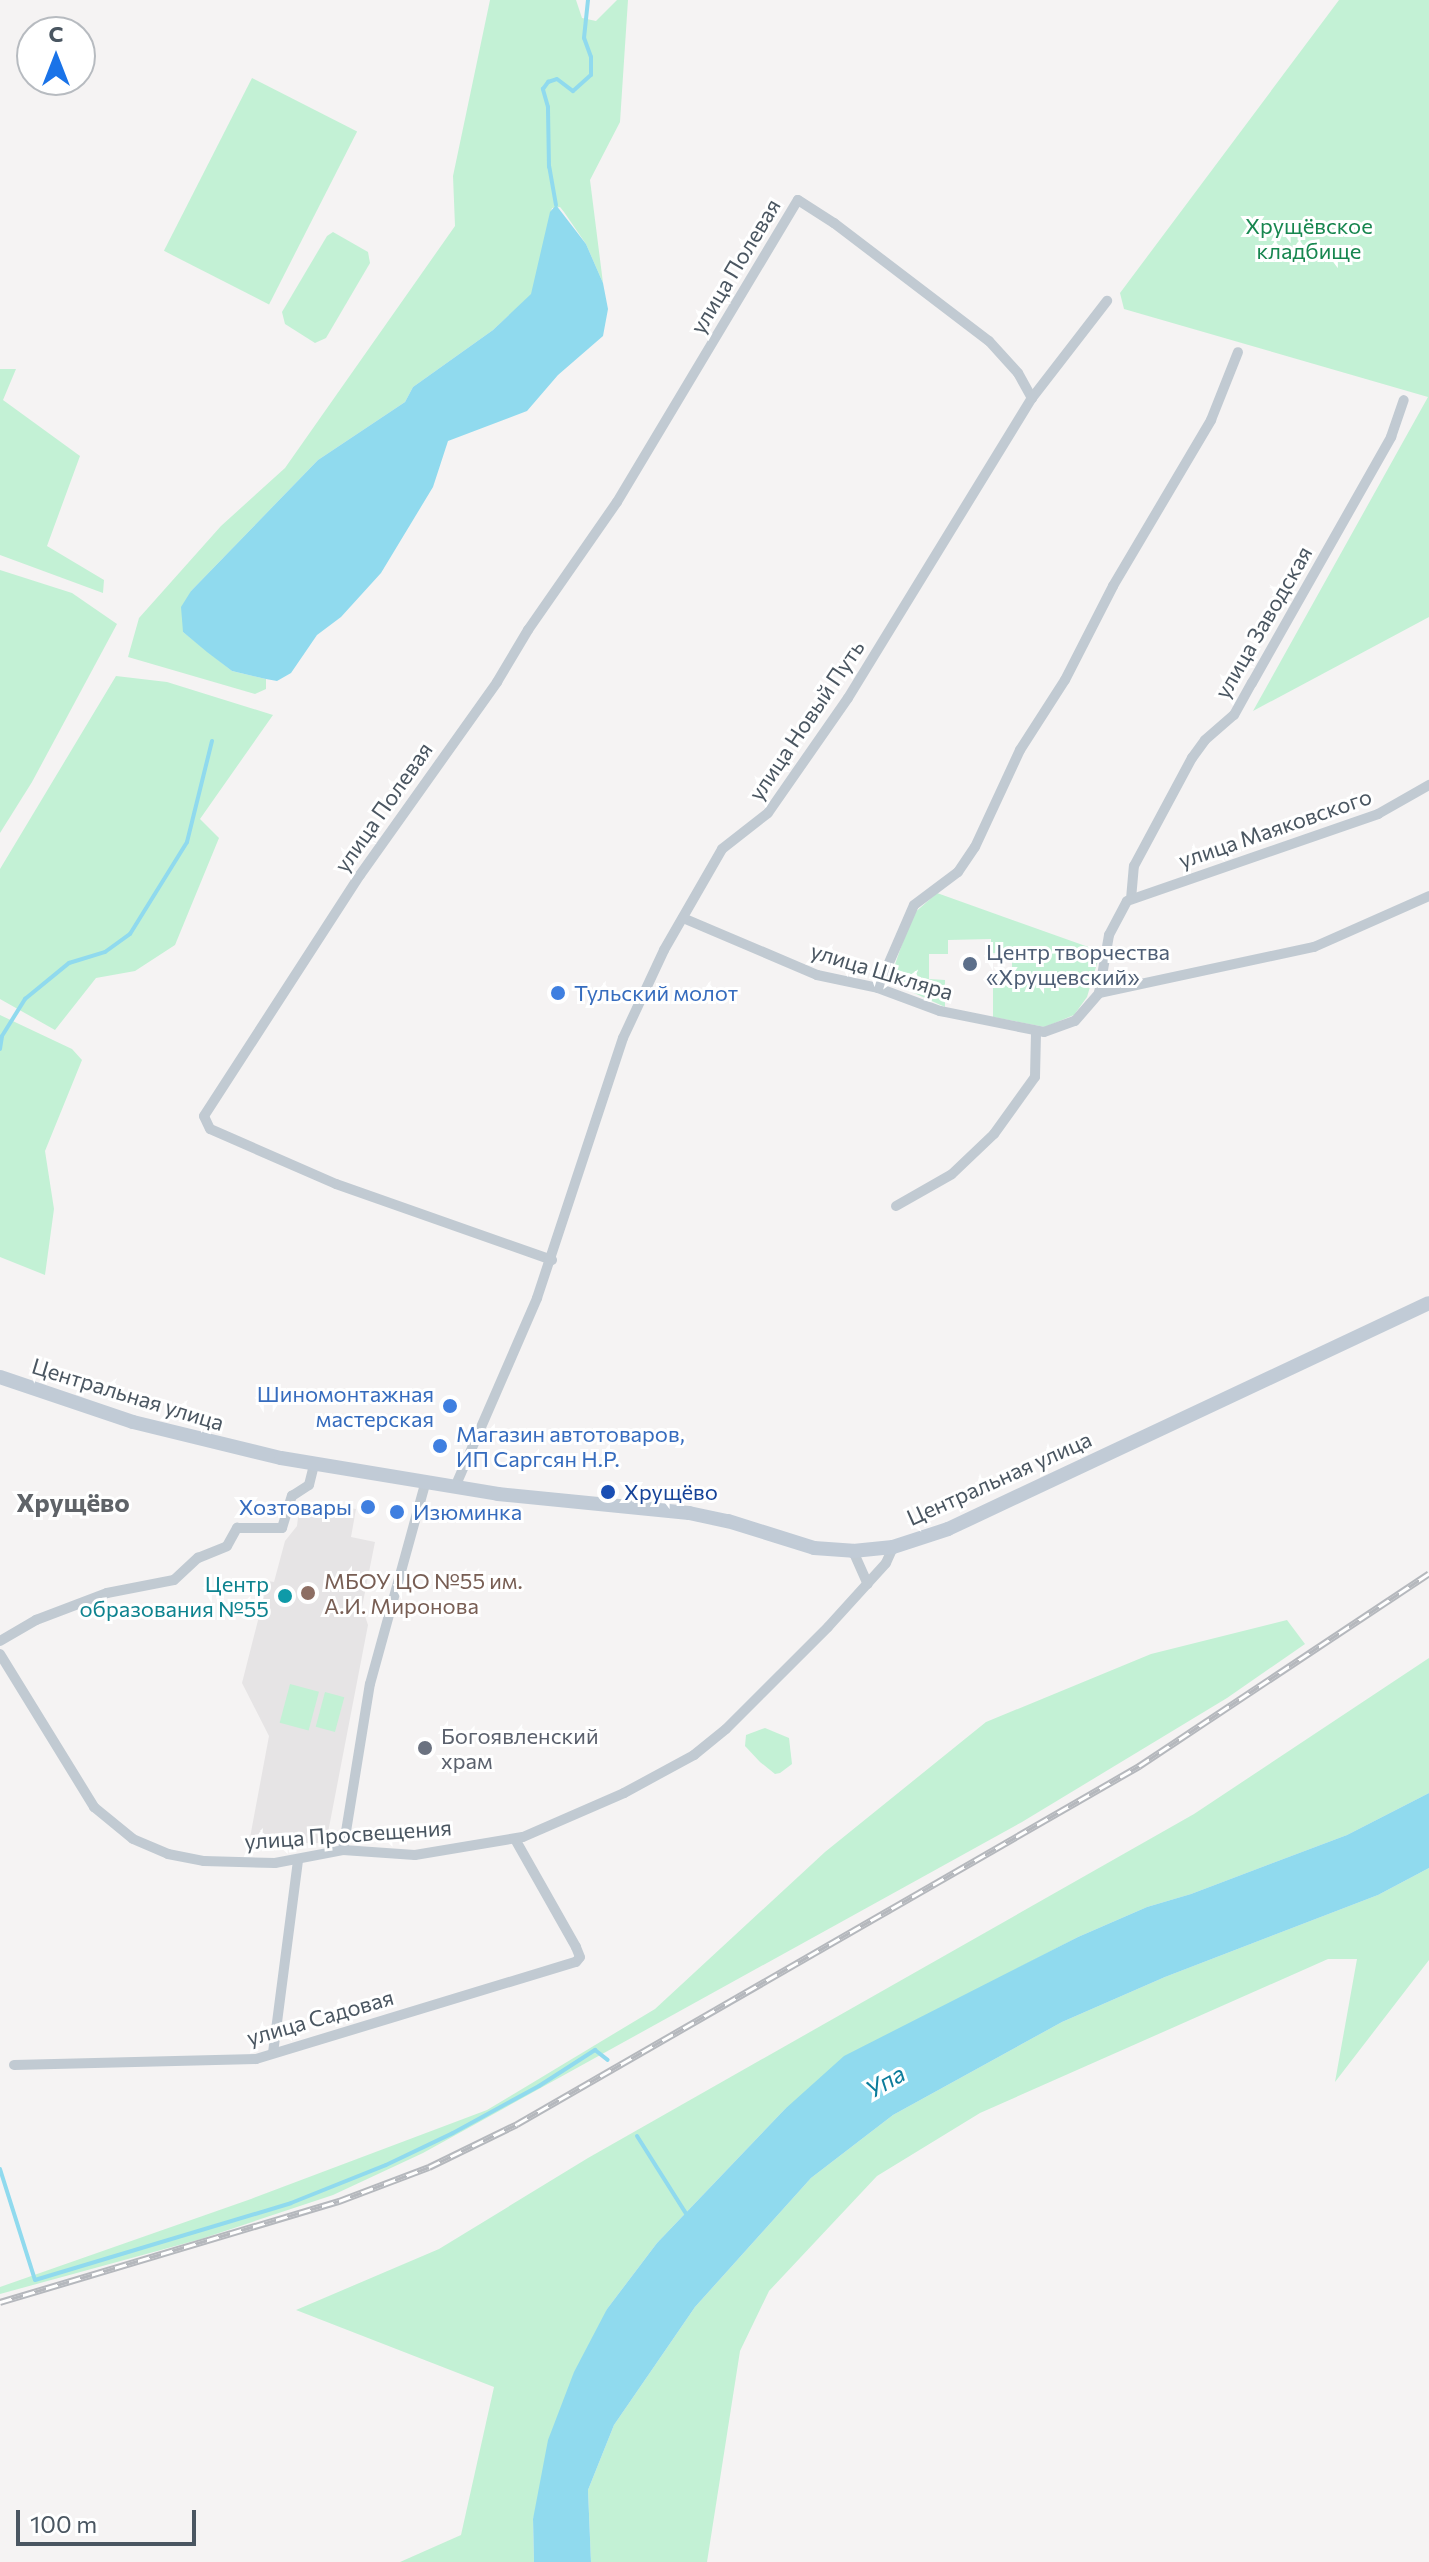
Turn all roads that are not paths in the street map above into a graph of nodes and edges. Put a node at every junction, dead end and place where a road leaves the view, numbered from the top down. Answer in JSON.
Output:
{"nodes":[{"id":1,"x":1107,"y":301,"type":"dead end"},
{"id":2,"x":1238,"y":352,"type":"dead end"},
{"id":3,"x":1032,"y":398,"type":"junction"},
{"id":4,"x":1404,"y":400,"type":"dead end"},
{"id":5,"x":1429,"y":785,"type":"edge"},
{"id":6,"x":1429,"y":896,"type":"edge"},
{"id":7,"x":1131,"y":899,"type":"junction"},
{"id":8,"x":683,"y":918,"type":"junction"},
{"id":9,"x":878,"y":988,"type":"junction"},
{"id":10,"x":1099,"y":993,"type":"junction"},
{"id":11,"x":1036,"y":1032,"type":"junction"},
{"id":12,"x":896,"y":1206,"type":"dead end"},
{"id":13,"x":552,"y":1260,"type":"junction"},
{"id":14,"x":1429,"y":1303,"type":"edge"},
{"id":15,"x":0,"y":1377,"type":"edge"},
{"id":16,"x":314,"y":1465,"type":"junction"},
{"id":17,"x":425,"y":1484,"type":"junction"},
{"id":18,"x":455,"y":1487,"type":"junction"},
{"id":19,"x":893,"y":1547,"type":"junction"},
{"id":20,"x":853,"y":1551,"type":"junction"},
{"id":21,"x":868,"y":1584,"type":"junction"},
{"id":22,"x":0,"y":1641,"type":"edge"},
{"id":23,"x":0,"y":1654,"type":"edge"},
{"id":24,"x":515,"y":1839,"type":"junction"},
{"id":25,"x":343,"y":1850,"type":"junction"},
{"id":26,"x":298,"y":1860,"type":"junction"},
{"id":27,"x":273,"y":2053,"type":"junction"},
{"id":28,"x":14,"y":2065,"type":"dead end"}],
"edges":[{"from":1,"to":3,"type":"street","name":"улица Новый Путь"},
{"from":2,"to":9,"type":"street"},
{"from":3,"to":8,"type":"street","name":"улица Новый Путь"},
{"from":3,"to":13,"type":"street","name":"улица Полевая"},
{"from":4,"to":7,"type":"street","name":"улица Заводская"},
{"from":5,"to":7,"type":"street","name":"улица Маяковского"},
{"from":6,"to":10,"type":"street"},
{"from":7,"to":10,"type":"street"},
{"from":8,"to":9,"type":"street","name":"улица Шкляра"},
{"from":8,"to":13,"type":"street","name":"улица Новый Путь"},
{"from":9,"to":11,"type":"street","name":"улица Шкляра"},
{"from":10,"to":11,"type":"street","name":"улица Шкляра"},
{"from":11,"to":12,"type":"street"},
{"from":13,"to":18,"type":"street","name":"улица Новый Путь"},
{"from":14,"to":19,"type":"main road","name":"Центральная улица"},
{"from":15,"to":16,"type":"main road","name":"Центральная улица"},
{"from":16,"to":17,"type":"main road","name":"Центральная улица"},
{"from":16,"to":22,"type":"street"},
{"from":17,"to":18,"type":"main road","name":"Центральная улица"},
{"from":17,"to":25,"type":"street"},
{"from":18,"to":20,"type":"main road","name":"Центральная улица"},
{"from":19,"to":20,"type":"main road","name":"Центральная улица"},
{"from":19,"to":21,"type":"street","name":"улица Просвещения"},
{"from":20,"to":21,"type":"street"},
{"from":21,"to":24,"type":"street","name":"улица Просвещения"},
{"from":23,"to":26,"type":"street","name":"улица Просвещения"},
{"from":24,"to":25,"type":"street","name":"улица Просвещения"},
{"from":24,"to":27,"type":"street","name":"улица Садовая"},
{"from":25,"to":26,"type":"street","name":"улица Просвещения"},
{"from":26,"to":27,"type":"street"},
{"from":27,"to":28,"type":"street","name":"улица Садовая"}]}
